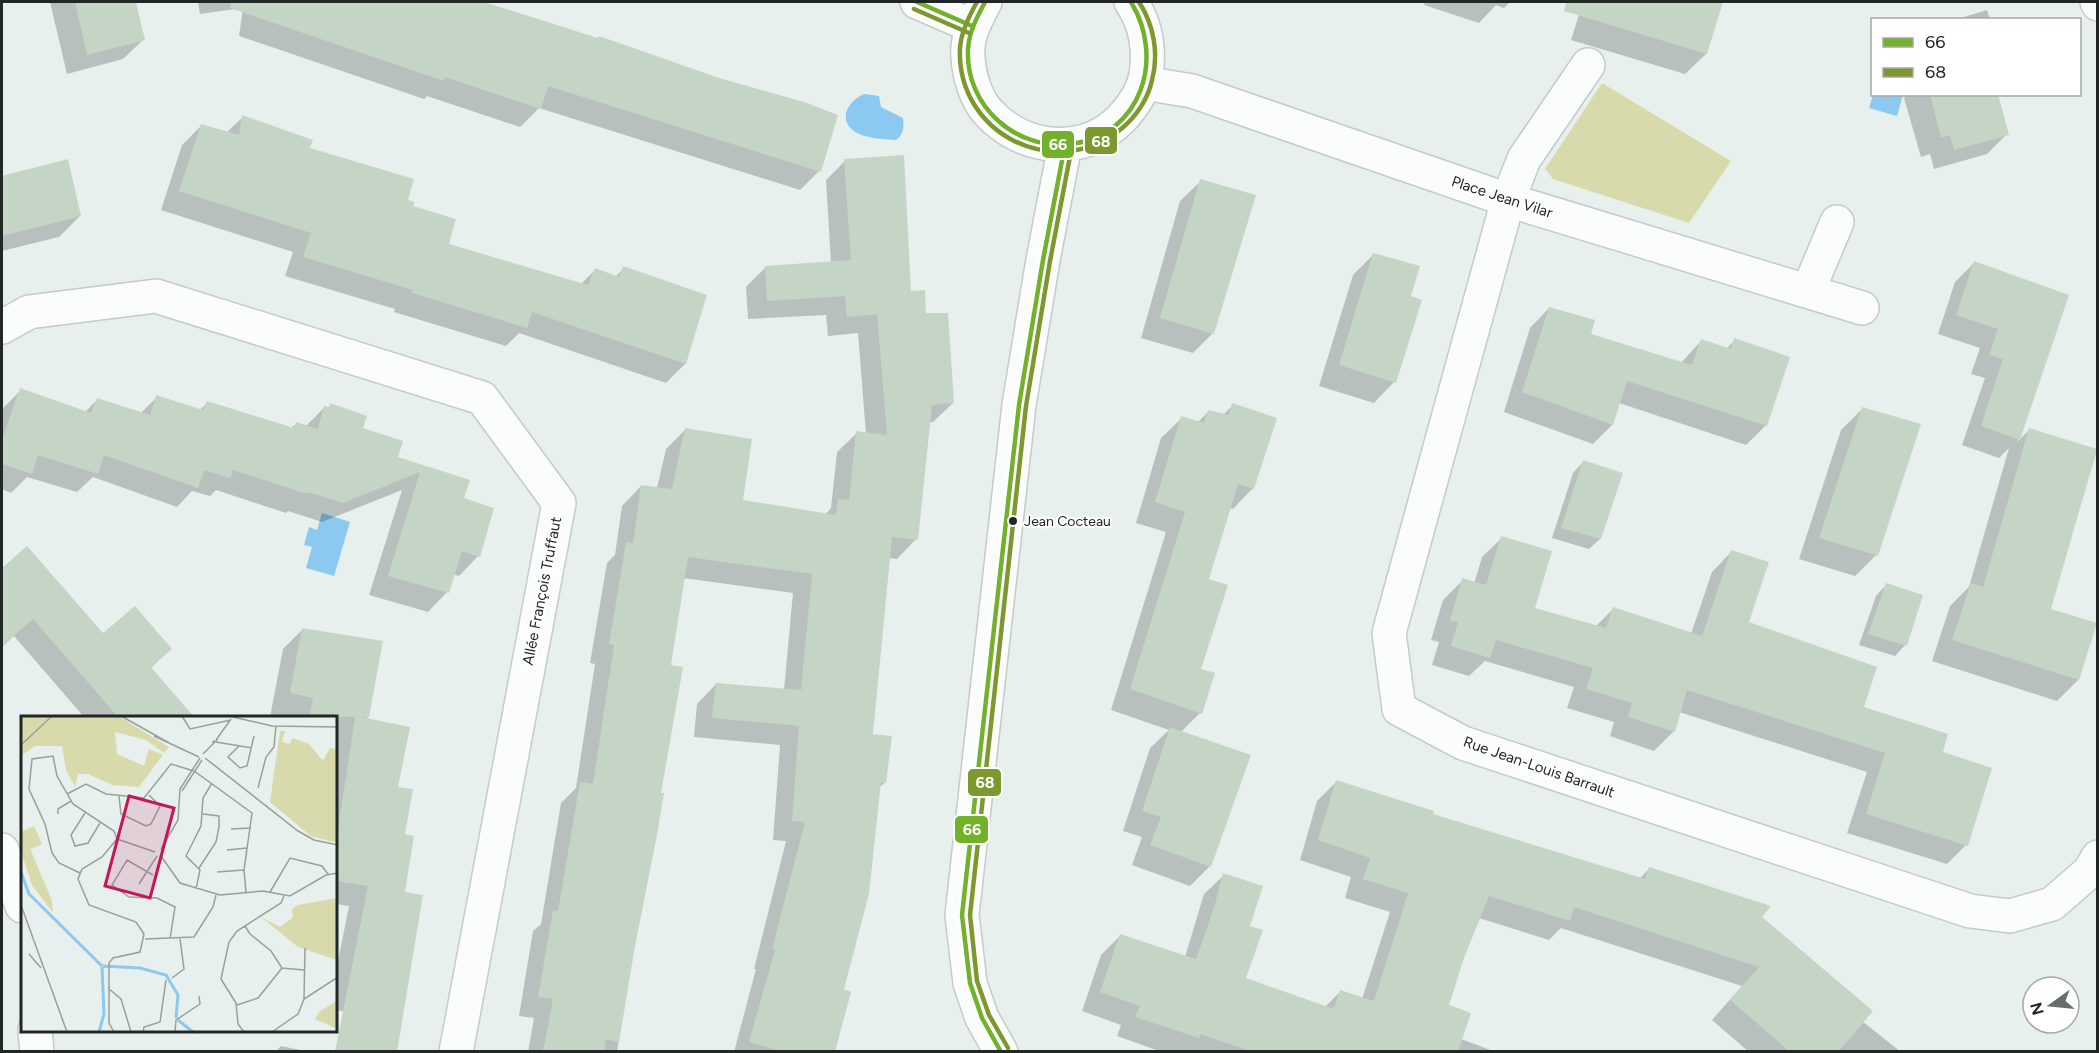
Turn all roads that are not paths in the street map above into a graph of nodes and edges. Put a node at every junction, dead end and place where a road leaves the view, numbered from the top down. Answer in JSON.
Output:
{"nodes":[{"id":1,"x":917,"y":2,"type":"edge"},
{"id":2,"x":1131,"y":2,"type":"edge"},
{"id":3,"x":979,"y":14,"type":"edge"},
{"id":4,"x":1588,"y":65,"type":"dead end"},
{"id":5,"x":1144,"y":83,"type":"junction"},
{"id":6,"x":1065,"y":146,"type":"junction"},
{"id":7,"x":1508,"y":200,"type":"junction"},
{"id":8,"x":1837,"y":222,"type":"dead end"},
{"id":9,"x":1808,"y":291,"type":"junction"},
{"id":10,"x":1862,"y":308,"type":"dead end"},
{"id":11,"x":2,"y":327,"type":"edge"},
{"id":12,"x":2,"y":850,"type":"edge"},
{"id":13,"x":2097,"y":856,"type":"edge"},
{"id":14,"x":21,"y":903,"type":"edge"},
{"id":15,"x":35,"y":1032,"type":"edge"},
{"id":16,"x":37,"y":1052,"type":"edge"},
{"id":17,"x":456,"y":1052,"type":"edge"},
{"id":18,"x":1001,"y":1052,"type":"edge"}],
"edges":[{"from":1,"to":3,"type":"street"},
{"from":2,"to":5,"type":"street"},
{"from":3,"to":6,"type":"street"},
{"from":4,"to":7,"type":"street"},
{"from":5,"to":6,"type":"street"},
{"from":5,"to":7,"type":"street","name":"Place Jean Vilar"},
{"from":6,"to":18,"type":"street"},
{"from":7,"to":9,"type":"street","name":"Place Jean Vilar"},
{"from":7,"to":13,"type":"street","name":"Rue Jean-Louis Barrault"},
{"from":8,"to":9,"type":"street"},
{"from":9,"to":10,"type":"street","name":"Place Jean Vilar"},
{"from":11,"to":17,"type":"street","name":"Allée François Truffaut"},
{"from":12,"to":14,"type":"street"},
{"from":15,"to":16,"type":"street"}]}
